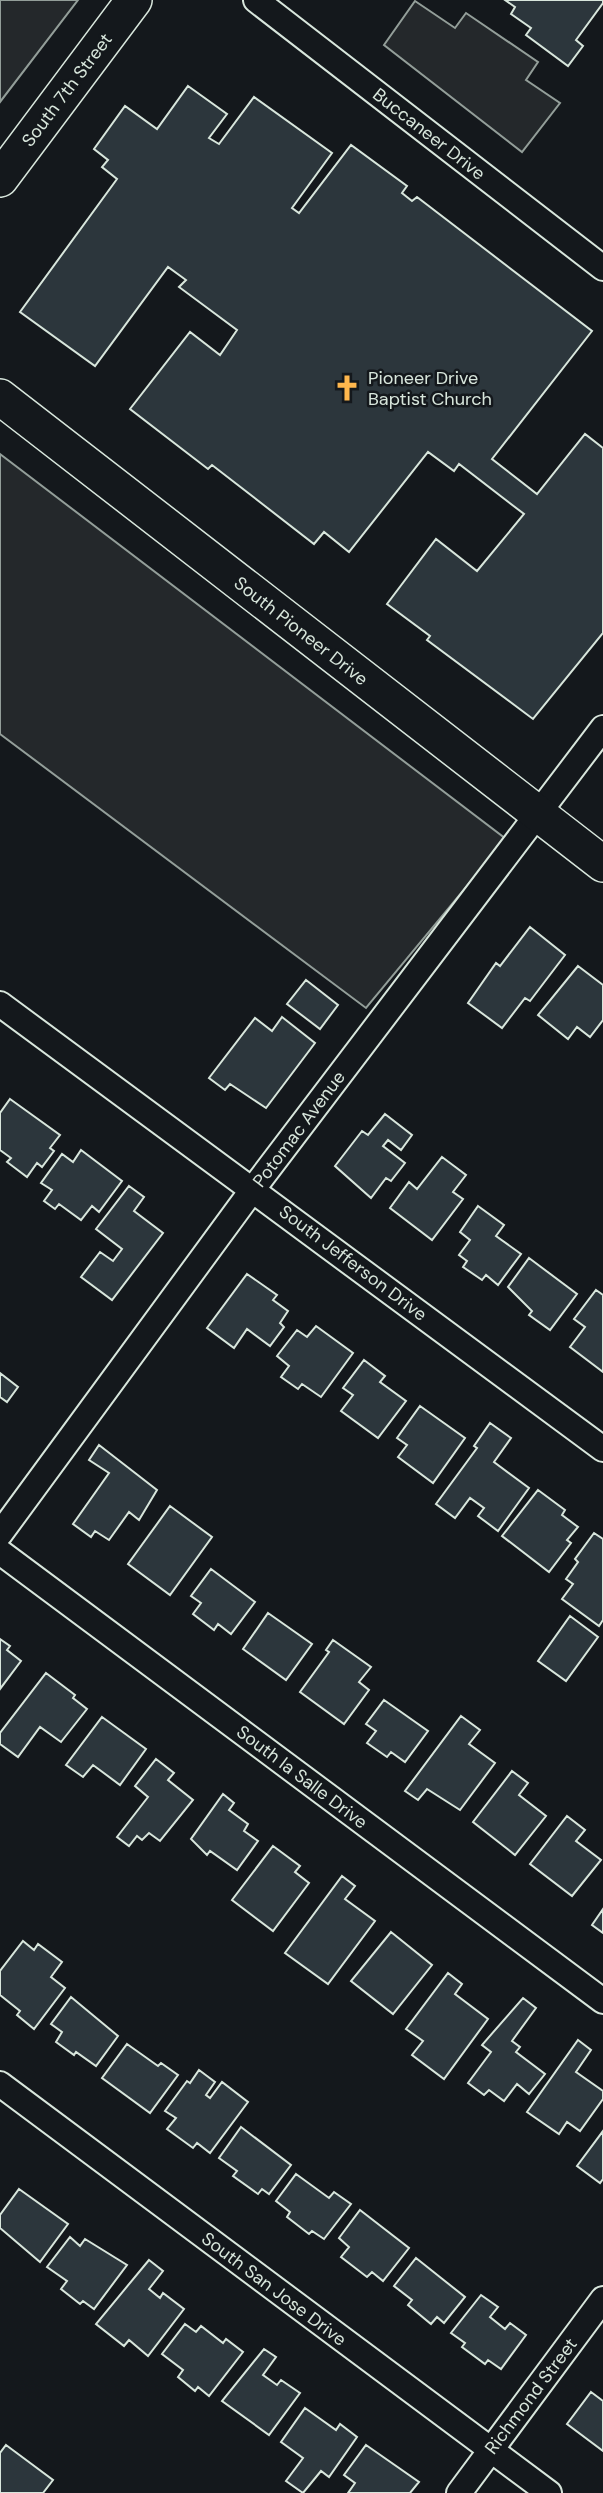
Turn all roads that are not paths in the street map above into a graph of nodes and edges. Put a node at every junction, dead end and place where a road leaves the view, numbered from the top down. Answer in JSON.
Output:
{"nodes":[{"id":1,"x":134,"y":0,"type":"edge"},
{"id":2,"x":256,"y":0,"type":"edge"},
{"id":3,"x":0,"y":179,"type":"edge"},
{"id":4,"x":603,"y":268,"type":"edge"},
{"id":5,"x":0,"y":397,"type":"edge"},
{"id":6,"x":603,"y":728,"type":"edge"},
{"id":7,"x":539,"y":815,"type":"junction"},
{"id":8,"x":603,"y":864,"type":"edge"},
{"id":9,"x":0,"y":1004,"type":"edge"},
{"id":10,"x":253,"y":1189,"type":"junction"},
{"id":11,"x":603,"y":1449,"type":"edge"},
{"id":12,"x":0,"y":1534,"type":"edge"},
{"id":13,"x":0,"y":1552,"type":"edge"},
{"id":14,"x":603,"y":2001,"type":"edge"},
{"id":15,"x":0,"y":2084,"type":"edge"},
{"id":16,"x":603,"y":2299,"type":"edge"},
{"id":17,"x":491,"y":2450,"type":"junction"},
{"id":18,"x":459,"y":2493,"type":"edge"},
{"id":19,"x":549,"y":2493,"type":"edge"}],
"edges":[{"from":1,"to":3,"type":"street","name":"South 7th Street"},
{"from":2,"to":4,"type":"street","name":"Buccaneer Drive"},
{"from":5,"to":7,"type":"street","name":"South Pioneer Drive"},
{"from":6,"to":7,"type":"street","name":"Potomac Avenue"},
{"from":7,"to":8,"type":"street","name":"South Pioneer Drive"},
{"from":7,"to":10,"type":"street","name":"Potomac Avenue"},
{"from":9,"to":10,"type":"street","name":"South Jefferson Drive"},
{"from":10,"to":11,"type":"street","name":"South Jefferson Drive"},
{"from":10,"to":12,"type":"street","name":"Potomac Avenue"},
{"from":13,"to":14,"type":"street","name":"South la Salle Drive"},
{"from":15,"to":17,"type":"street","name":"South San Jose Drive"},
{"from":16,"to":17,"type":"street","name":"Richmond Street"},
{"from":17,"to":18,"type":"street","name":"Richmond Street"},
{"from":17,"to":19,"type":"street","name":"South San Jose Drive"}]}
